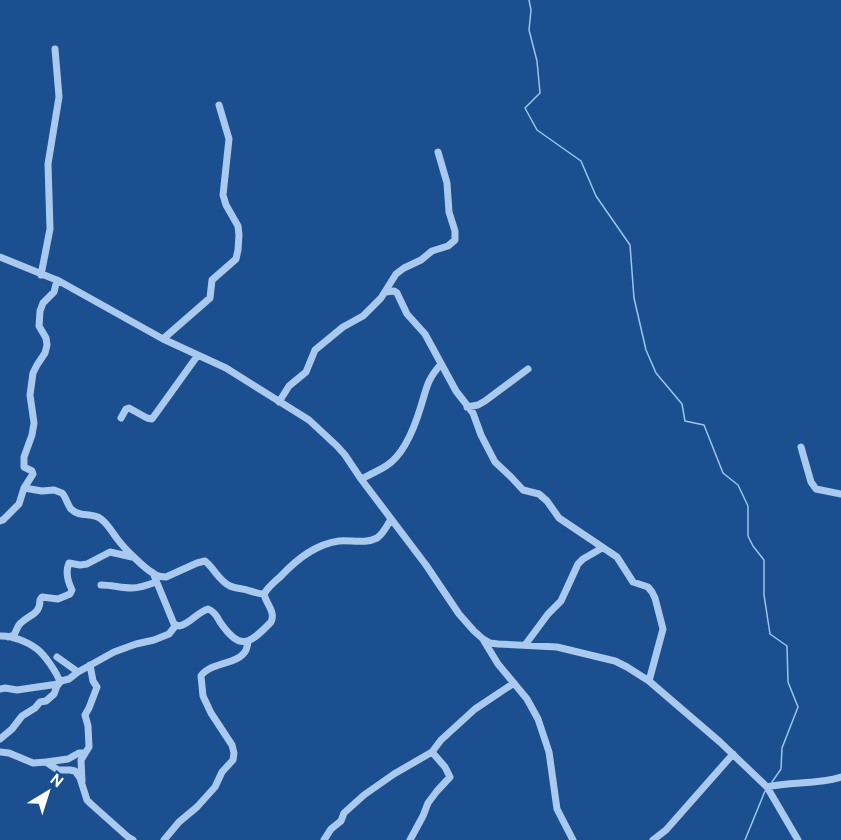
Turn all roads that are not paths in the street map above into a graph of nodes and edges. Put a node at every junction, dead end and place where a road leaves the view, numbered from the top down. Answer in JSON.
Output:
{"nodes":[{"id":1,"x":55,"y":49,"type":"dead end"},
{"id":2,"x":219,"y":105,"type":"dead end"},
{"id":3,"x":438,"y":152,"type":"dead end"},
{"id":4,"x":0,"y":257,"type":"edge"},
{"id":5,"x":41,"y":275,"type":"junction"},
{"id":6,"x":57,"y":280,"type":"junction"},
{"id":7,"x":386,"y":292,"type":"junction"},
{"id":8,"x":163,"y":339,"type":"junction"},
{"id":9,"x":198,"y":355,"type":"junction"},
{"id":10,"x":441,"y":364,"type":"junction"},
{"id":11,"x":528,"y":369,"type":"dead end"},
{"id":12,"x":279,"y":402,"type":"junction"},
{"id":13,"x":467,"y":406,"type":"junction"},
{"id":14,"x":121,"y":418,"type":"dead end"},
{"id":15,"x":801,"y":447,"type":"dead end"},
{"id":16,"x":361,"y":479,"type":"junction"},
{"id":17,"x":24,"y":489,"type":"junction"},
{"id":18,"x":841,"y":494,"type":"edge"},
{"id":19,"x":391,"y":519,"type":"junction"},
{"id":20,"x":0,"y":521,"type":"edge"},
{"id":21,"x":602,"y":548,"type":"junction"},
{"id":22,"x":135,"y":557,"type":"junction"},
{"id":23,"x":153,"y":573,"type":"junction"},
{"id":24,"x":156,"y":582,"type":"junction"},
{"id":25,"x":101,"y":585,"type":"dead end"},
{"id":26,"x":264,"y":594,"type":"junction"},
{"id":27,"x":176,"y":625,"type":"junction"},
{"id":28,"x":4,"y":636,"type":"edge"},
{"id":29,"x":483,"y":639,"type":"junction"},
{"id":30,"x":248,"y":641,"type":"junction"},
{"id":31,"x":525,"y":645,"type":"junction"},
{"id":32,"x":57,"y":657,"type":"dead end"},
{"id":33,"x":90,"y":665,"type":"junction"},
{"id":34,"x":78,"y":672,"type":"junction"},
{"id":35,"x":649,"y":681,"type":"junction"},
{"id":36,"x":59,"y":683,"type":"junction"},
{"id":37,"x":514,"y":683,"type":"junction"},
{"id":38,"x":0,"y":689,"type":"edge"},
{"id":39,"x":0,"y":739,"type":"edge"},
{"id":40,"x":0,"y":752,"type":"edge"},
{"id":41,"x":432,"y":752,"type":"junction"},
{"id":42,"x":85,"y":753,"type":"junction"},
{"id":43,"x":733,"y":754,"type":"junction"},
{"id":44,"x":46,"y":762,"type":"junction"},
{"id":45,"x":841,"y":777,"type":"edge"},
{"id":46,"x":82,"y":784,"type":"junction"},
{"id":47,"x":767,"y":787,"type":"junction"},
{"id":48,"x":133,"y":840,"type":"edge"},
{"id":49,"x":164,"y":840,"type":"edge"},
{"id":50,"x":324,"y":840,"type":"edge"},
{"id":51,"x":410,"y":840,"type":"edge"},
{"id":52,"x":573,"y":840,"type":"edge"},
{"id":53,"x":653,"y":840,"type":"edge"},
{"id":54,"x":798,"y":840,"type":"edge"}],
"edges":[{"from":1,"to":5,"type":"street"},
{"from":2,"to":8,"type":"street"},
{"from":3,"to":7,"type":"street"},
{"from":4,"to":5,"type":"street"},
{"from":5,"to":6,"type":"street"},
{"from":6,"to":8,"type":"street"},
{"from":6,"to":17,"type":"street"},
{"from":7,"to":10,"type":"street"},
{"from":7,"to":12,"type":"street"},
{"from":8,"to":9,"type":"street"},
{"from":9,"to":12,"type":"street"},
{"from":9,"to":14,"type":"street"},
{"from":10,"to":13,"type":"street"},
{"from":10,"to":16,"type":"street"},
{"from":11,"to":13,"type":"street"},
{"from":12,"to":16,"type":"street"},
{"from":13,"to":21,"type":"street"},
{"from":15,"to":18,"type":"street"},
{"from":16,"to":19,"type":"street"},
{"from":17,"to":20,"type":"street"},
{"from":17,"to":22,"type":"street"},
{"from":19,"to":26,"type":"street"},
{"from":19,"to":29,"type":"street"},
{"from":21,"to":31,"type":"street"},
{"from":21,"to":35,"type":"street"},
{"from":22,"to":23,"type":"street"},
{"from":22,"to":28,"type":"street"},
{"from":23,"to":24,"type":"street"},
{"from":23,"to":26,"type":"street"},
{"from":24,"to":25,"type":"street"},
{"from":24,"to":27,"type":"street"},
{"from":26,"to":30,"type":"street"},
{"from":27,"to":30,"type":"street"},
{"from":27,"to":33,"type":"street"},
{"from":28,"to":36,"type":"street"},
{"from":29,"to":31,"type":"street"},
{"from":29,"to":37,"type":"street"},
{"from":30,"to":49,"type":"street"},
{"from":31,"to":35,"type":"street"},
{"from":32,"to":34,"type":"street"},
{"from":33,"to":34,"type":"street"},
{"from":33,"to":42,"type":"street"},
{"from":34,"to":36,"type":"street"},
{"from":35,"to":43,"type":"street"},
{"from":36,"to":38,"type":"street"},
{"from":36,"to":39,"type":"street"},
{"from":37,"to":41,"type":"street"},
{"from":37,"to":52,"type":"street"},
{"from":40,"to":44,"type":"street"},
{"from":41,"to":50,"type":"street"},
{"from":41,"to":51,"type":"street"},
{"from":42,"to":44,"type":"street"},
{"from":42,"to":46,"type":"street"},
{"from":43,"to":47,"type":"street"},
{"from":43,"to":53,"type":"street"},
{"from":44,"to":46,"type":"street"},
{"from":45,"to":47,"type":"street"},
{"from":46,"to":48,"type":"street"},
{"from":47,"to":54,"type":"street"}]}
